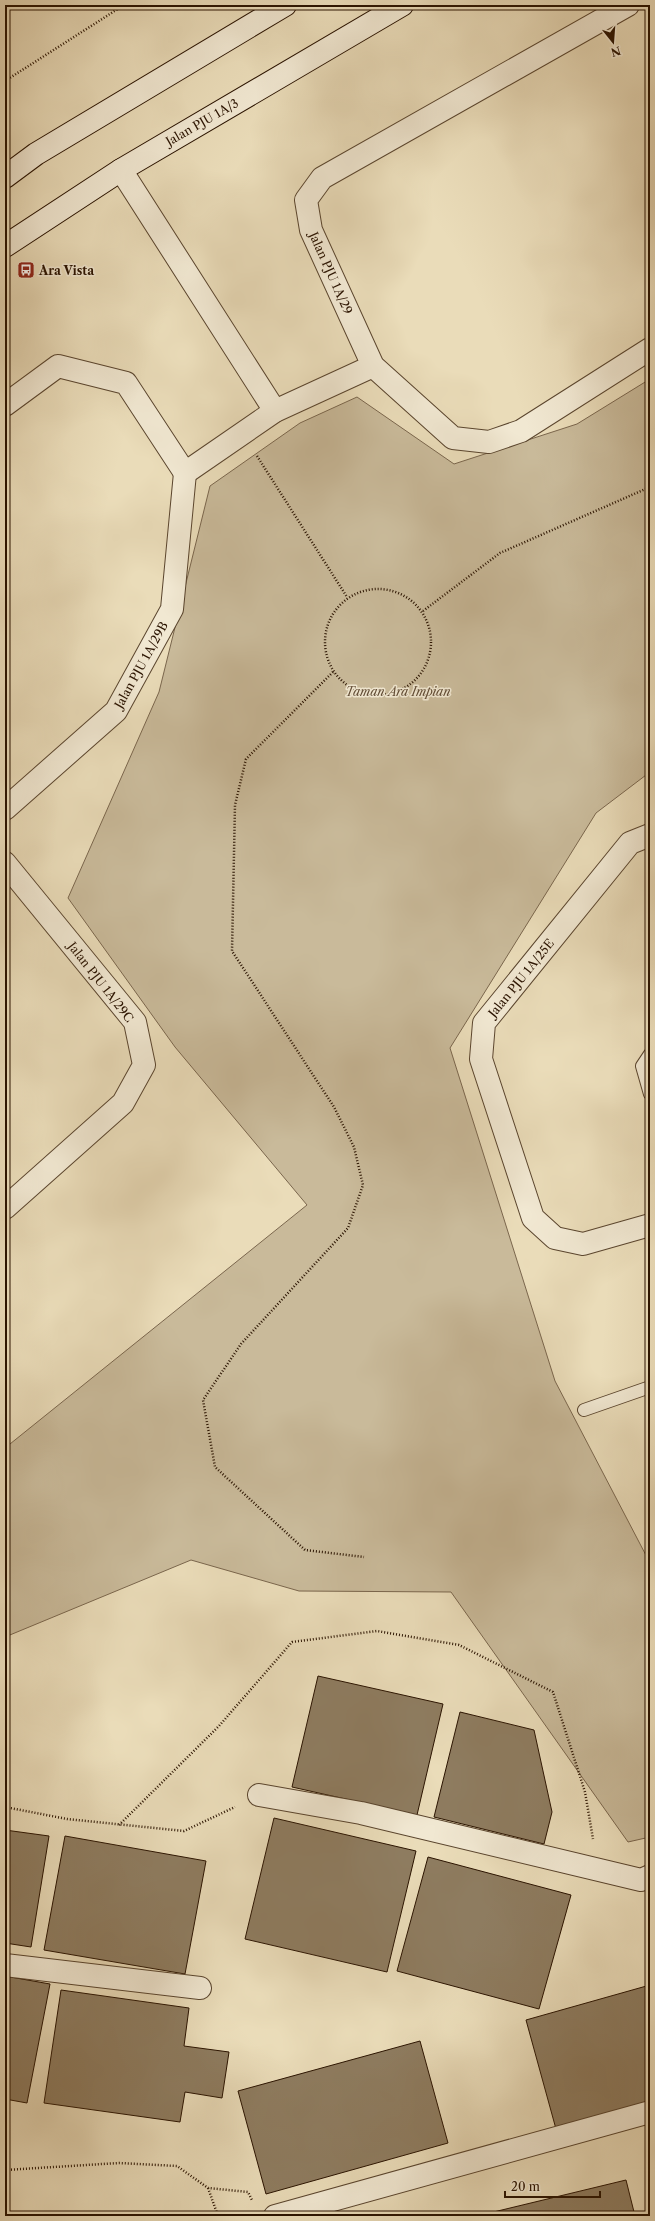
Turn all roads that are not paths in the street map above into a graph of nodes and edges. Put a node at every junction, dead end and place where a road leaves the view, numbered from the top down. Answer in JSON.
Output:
{"nodes":[{"id":1,"x":285,"y":5,"type":"edge"},
{"id":2,"x":402,"y":5,"type":"edge"},
{"id":3,"x":628,"y":5,"type":"edge"},
{"id":4,"x":121,"y":170,"type":"junction"},
{"id":5,"x":5,"y":177,"type":"edge"},
{"id":6,"x":5,"y":246,"type":"edge"},
{"id":7,"x":650,"y":350,"type":"edge"},
{"id":8,"x":373,"y":366,"type":"junction"},
{"id":9,"x":5,"y":405,"type":"edge"},
{"id":10,"x":275,"y":411,"type":"junction"},
{"id":11,"x":185,"y":473,"type":"junction"},
{"id":12,"x":5,"y":809,"type":"edge"},
{"id":13,"x":650,"y":835,"type":"edge"},
{"id":14,"x":5,"y":863,"type":"edge"},
{"id":15,"x":650,"y":1054,"type":"edge"},
{"id":16,"x":650,"y":1094,"type":"edge"},
{"id":17,"x":5,"y":1208,"type":"edge"},
{"id":18,"x":650,"y":1225,"type":"edge"},
{"id":19,"x":650,"y":1387,"type":"edge"},
{"id":20,"x":584,"y":1410,"type":"dead end"},
{"id":21,"x":259,"y":1795,"type":"road end"},
{"id":22,"x":647,"y":1883,"type":"edge"},
{"id":23,"x":5,"y":1966,"type":"edge"},
{"id":24,"x":200,"y":1988,"type":"dead end"},
{"id":25,"x":650,"y":2112,"type":"edge"},
{"id":26,"x":275,"y":2216,"type":"edge"}],
"edges":[{"from":1,"to":5,"type":"street"},
{"from":2,"to":4,"type":"street","name":"Jalan PJU 1A/3"},
{"from":3,"to":8,"type":"street","name":"Jalan PJU 1A/29"},
{"from":4,"to":6,"type":"street","name":"Jalan PJU 1A/3"},
{"from":4,"to":10,"type":"street"},
{"from":7,"to":8,"type":"street","name":"Jalan PJU 1A/29"},
{"from":8,"to":10,"type":"street"},
{"from":9,"to":11,"type":"street"},
{"from":10,"to":11,"type":"street"},
{"from":11,"to":12,"type":"street","name":"Jalan PJU 1A/29B"},
{"from":13,"to":18,"type":"street","name":"Jalan PJU 1A/25E"},
{"from":14,"to":17,"type":"street","name":"Jalan PJU 1A/29C"},
{"from":15,"to":16,"type":"lane"},
{"from":19,"to":20,"type":"lane"},
{"from":21,"to":22,"type":"street"},
{"from":23,"to":24,"type":"street"},
{"from":25,"to":26,"type":"street"}]}
